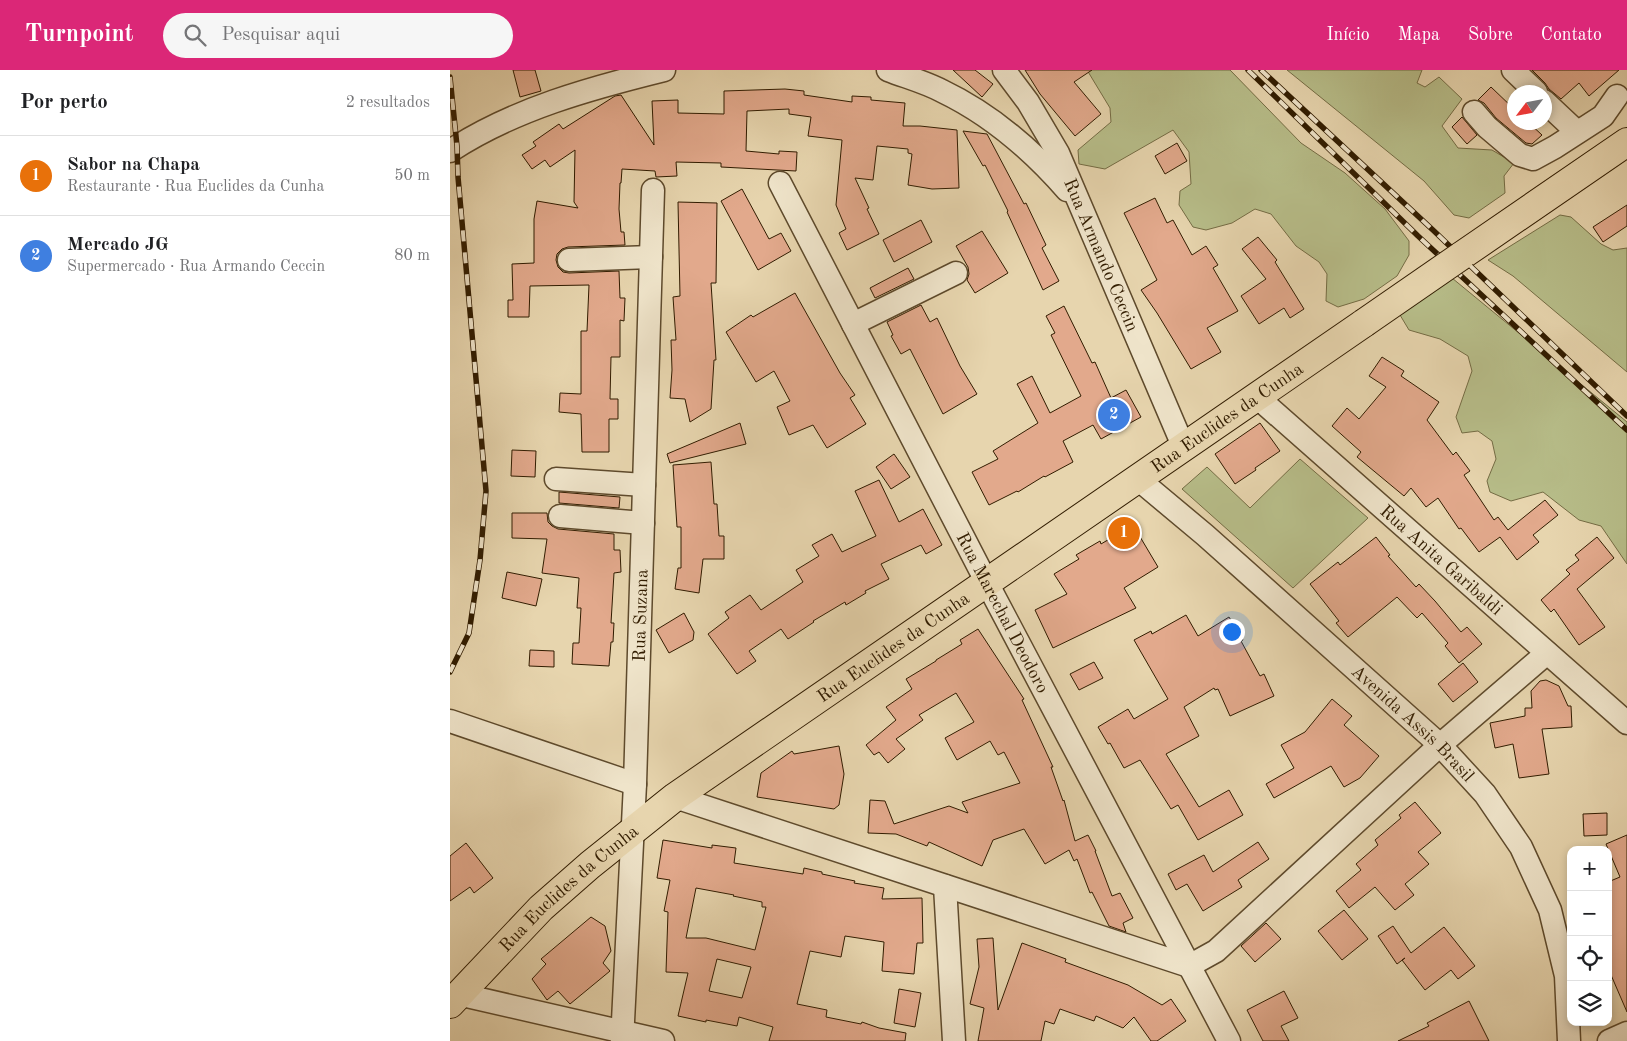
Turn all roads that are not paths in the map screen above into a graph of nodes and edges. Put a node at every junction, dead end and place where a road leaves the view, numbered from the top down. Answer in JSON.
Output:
{"nodes":[{"id":1,"x":664,"y":70,"type":"edge"},
{"id":2,"x":888,"y":70,"type":"edge"},
{"id":3,"x":1004,"y":70,"type":"edge"},
{"id":4,"x":1513,"y":70,"type":"edge"},
{"id":5,"x":1529,"y":85,"type":"edge"},
{"id":6,"x":1617,"y":96,"type":"dead end"},
{"id":7,"x":1552,"y":109,"type":"edge"},
{"id":8,"x":1474,"y":112,"type":"dead end"},
{"id":9,"x":1576,"y":132,"type":"junction"},
{"id":10,"x":1627,"y":142,"type":"edge"},
{"id":11,"x":450,"y":151,"type":"edge"},
{"id":12,"x":780,"y":183,"type":"dead end"},
{"id":13,"x":653,"y":190,"type":"dead end"},
{"id":14,"x":1081,"y":206,"type":"junction"},
{"id":15,"x":651,"y":257,"type":"junction"},
{"id":16,"x":570,"y":260,"type":"dead end"},
{"id":17,"x":956,"y":273,"type":"dead end"},
{"id":18,"x":853,"y":324,"type":"junction"},
{"id":19,"x":1257,"y":397,"type":"junction"},
{"id":20,"x":1184,"y":448,"type":"junction"},
{"id":21,"x":556,"y":479,"type":"dead end"},
{"id":22,"x":1138,"y":479,"type":"junction"},
{"id":23,"x":644,"y":485,"type":"junction"},
{"id":24,"x":560,"y":516,"type":"dead end"},
{"id":25,"x":643,"y":523,"type":"junction"},
{"id":26,"x":987,"y":584,"type":"junction"},
{"id":27,"x":1547,"y":653,"type":"junction"},
{"id":28,"x":450,"y":721,"type":"edge"},
{"id":29,"x":1627,"y":723,"type":"edge"},
{"id":30,"x":1440,"y":745,"type":"junction"},
{"id":31,"x":635,"y":784,"type":"junction"},
{"id":32,"x":675,"y":797,"type":"junction"},
{"id":33,"x":633,"y":830,"type":"junction"},
{"id":34,"x":944,"y":886,"type":"junction"},
{"id":35,"x":1190,"y":966,"type":"junction"},
{"id":36,"x":454,"y":999,"type":"edge"},
{"id":37,"x":1627,"y":1033,"type":"edge"},
{"id":38,"x":622,"y":1036,"type":"edge"},
{"id":39,"x":663,"y":1041,"type":"edge"},
{"id":40,"x":954,"y":1041,"type":"edge"},
{"id":41,"x":1229,"y":1041,"type":"edge"},
{"id":42,"x":1569,"y":1041,"type":"edge"},
{"id":43,"x":1609,"y":1041,"type":"edge"}],
"edges":[{"from":1,"to":11,"type":"street"},
{"from":2,"to":14,"type":"street"},
{"from":3,"to":14,"type":"street","name":"Rua Armando Ceccin"},
{"from":4,"to":5,"type":"street"},
{"from":6,"to":9,"type":"street"},
{"from":7,"to":9,"type":"street"},
{"from":8,"to":9,"type":"street"},
{"from":10,"to":19,"type":"main road","name":"Rua Euclides da Cunha","bridge":true},
{"from":12,"to":18,"type":"street","name":"Rua Marechal Deodoro"},
{"from":13,"to":15,"type":"street","name":"Rua Suzana"},
{"from":14,"to":20,"type":"street","name":"Rua Armando Ceccin"},
{"from":15,"to":16,"type":"street"},
{"from":15,"to":23,"type":"street","name":"Rua Suzana"},
{"from":17,"to":18,"type":"street"},
{"from":18,"to":26,"type":"street","name":"Rua Marechal Deodoro"},
{"from":19,"to":20,"type":"main road","name":"Rua Euclides da Cunha"},
{"from":19,"to":27,"type":"street","name":"Rua Anita Garibaldi"},
{"from":20,"to":22,"type":"main road","name":"Rua Euclides da Cunha"},
{"from":21,"to":23,"type":"street"},
{"from":22,"to":26,"type":"main road","name":"Rua Euclides da Cunha"},
{"from":22,"to":30,"type":"street","name":"Avenida Assis Brasil"},
{"from":23,"to":25,"type":"street","name":"Rua Suzana"},
{"from":24,"to":25,"type":"street"},
{"from":25,"to":31,"type":"street","name":"Rua Suzana"},
{"from":26,"to":32,"type":"main road","name":"Rua Euclides da Cunha"},
{"from":26,"to":35,"type":"street","name":"Rua Marechal Deodoro"},
{"from":27,"to":29,"type":"street","name":"Rua Anita Garibaldi"},
{"from":27,"to":30,"type":"street"},
{"from":28,"to":31,"type":"street"},
{"from":30,"to":35,"type":"street"},
{"from":30,"to":42,"type":"street","name":"Avenida Assis Brasil"},
{"from":31,"to":33,"type":"street","name":"Rua Suzana"},
{"from":32,"to":33,"type":"main road","name":"Rua Euclides da Cunha"},
{"from":32,"to":34,"type":"street"},
{"from":33,"to":36,"type":"main road","name":"Rua Euclides da Cunha"},
{"from":33,"to":38,"type":"street","name":"Rua Suzana"},
{"from":34,"to":35,"type":"street"},
{"from":34,"to":40,"type":"street"},
{"from":35,"to":41,"type":"street","name":"Rua Marechal Deodoro"},
{"from":36,"to":38,"type":"street"},
{"from":37,"to":43,"type":"street"},
{"from":38,"to":39,"type":"street"}]}
